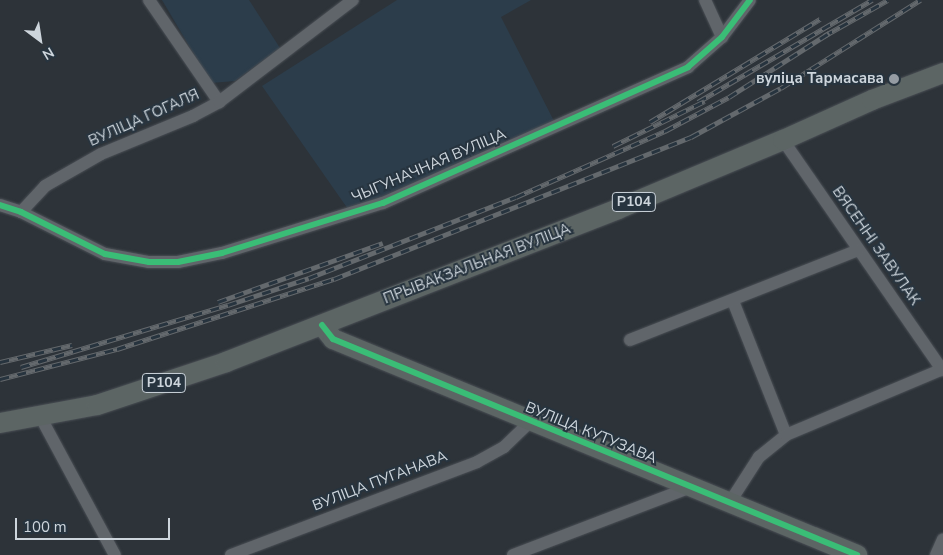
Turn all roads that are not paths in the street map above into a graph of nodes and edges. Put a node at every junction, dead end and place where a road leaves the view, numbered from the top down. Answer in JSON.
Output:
{"nodes":[{"id":1,"x":149,"y":0,"type":"edge"},
{"id":2,"x":353,"y":0,"type":"edge"},
{"id":3,"x":705,"y":0,"type":"edge"},
{"id":4,"x":750,"y":0,"type":"edge"},
{"id":5,"x":722,"y":37,"type":"junction"},
{"id":6,"x":943,"y":73,"type":"edge"},
{"id":7,"x":219,"y":102,"type":"junction"},
{"id":8,"x":783,"y":140,"type":"junction"},
{"id":9,"x":0,"y":205,"type":"edge"},
{"id":10,"x":21,"y":212,"type":"junction"},
{"id":11,"x":858,"y":250,"type":"junction"},
{"id":12,"x":733,"y":301,"type":"junction"},
{"id":13,"x":322,"y":325,"type":"junction"},
{"id":14,"x":630,"y":340,"type":"dead end"},
{"id":15,"x":942,"y":370,"type":"edge"},
{"id":16,"x":40,"y":416,"type":"junction"},
{"id":17,"x":530,"y":422,"type":"junction"},
{"id":18,"x":0,"y":423,"type":"edge"},
{"id":19,"x":786,"y":435,"type":"junction"},
{"id":20,"x":691,"y":487,"type":"junction"},
{"id":21,"x":730,"y":502,"type":"junction"},
{"id":22,"x":943,"y":540,"type":"edge"},
{"id":23,"x":115,"y":555,"type":"edge"},
{"id":24,"x":231,"y":555,"type":"edge"},
{"id":25,"x":513,"y":555,"type":"edge"},
{"id":26,"x":858,"y":555,"type":"edge"},
{"id":27,"x":936,"y":555,"type":"edge"}],
"edges":[{"from":1,"to":7,"type":"street"},
{"from":2,"to":7,"type":"street","name":"ВУЛІЦА ГОГАЛЯ"},
{"from":3,"to":5,"type":"street"},
{"from":4,"to":5,"type":"street","name":"ЧЫГУНАЧНАЯ ВУЛІЦА"},
{"from":5,"to":10,"type":"street","name":"ЧЫГУНАЧНАЯ ВУЛІЦА"},
{"from":6,"to":8,"type":"main road","name":"ПРЫВАКЗАЛЬНАЯ ВУЛІЦА","number":"Р104"},
{"from":7,"to":10,"type":"street","name":"ВУЛІЦА ГОГАЛЯ"},
{"from":8,"to":11,"type":"street","name":"ВЯСЕННІ ЗАВУЛАК"},
{"from":8,"to":13,"type":"main road","name":"ПРЫВАКЗАЛЬНАЯ ВУЛІЦА","number":"Р104"},
{"from":9,"to":10,"type":"street","name":"ЧЫГУНАЧНАЯ ВУЛІЦА"},
{"from":11,"to":12,"type":"street"},
{"from":11,"to":15,"type":"street","name":"ВЯСЕННІ ЗАВУЛАК"},
{"from":12,"to":14,"type":"street"},
{"from":12,"to":19,"type":"street"},
{"from":13,"to":16,"type":"main road","name":"ПРЫВАКЗАЛЬНАЯ ВУЛІЦА","number":"Р104"},
{"from":13,"to":17,"type":"main road","name":"ВУЛІЦА КУТУЗАВА"},
{"from":15,"to":19,"type":"street"},
{"from":16,"to":18,"type":"main road","name":"ПРЫВАКЗАЛЬНАЯ ВУЛІЦА","number":"Р104"},
{"from":16,"to":23,"type":"street"},
{"from":17,"to":20,"type":"main road","name":"ВУЛІЦА КУТУЗАВА"},
{"from":17,"to":24,"type":"street","name":"ВУЛІЦА ПУГАНАВА"},
{"from":19,"to":21,"type":"street"},
{"from":20,"to":21,"type":"main road","name":"ВУЛІЦА КУТУЗАВА"},
{"from":20,"to":25,"type":"street"},
{"from":21,"to":26,"type":"main road","name":"ВУЛІЦА КУТУЗАВА"},
{"from":22,"to":27,"type":"street"}]}
